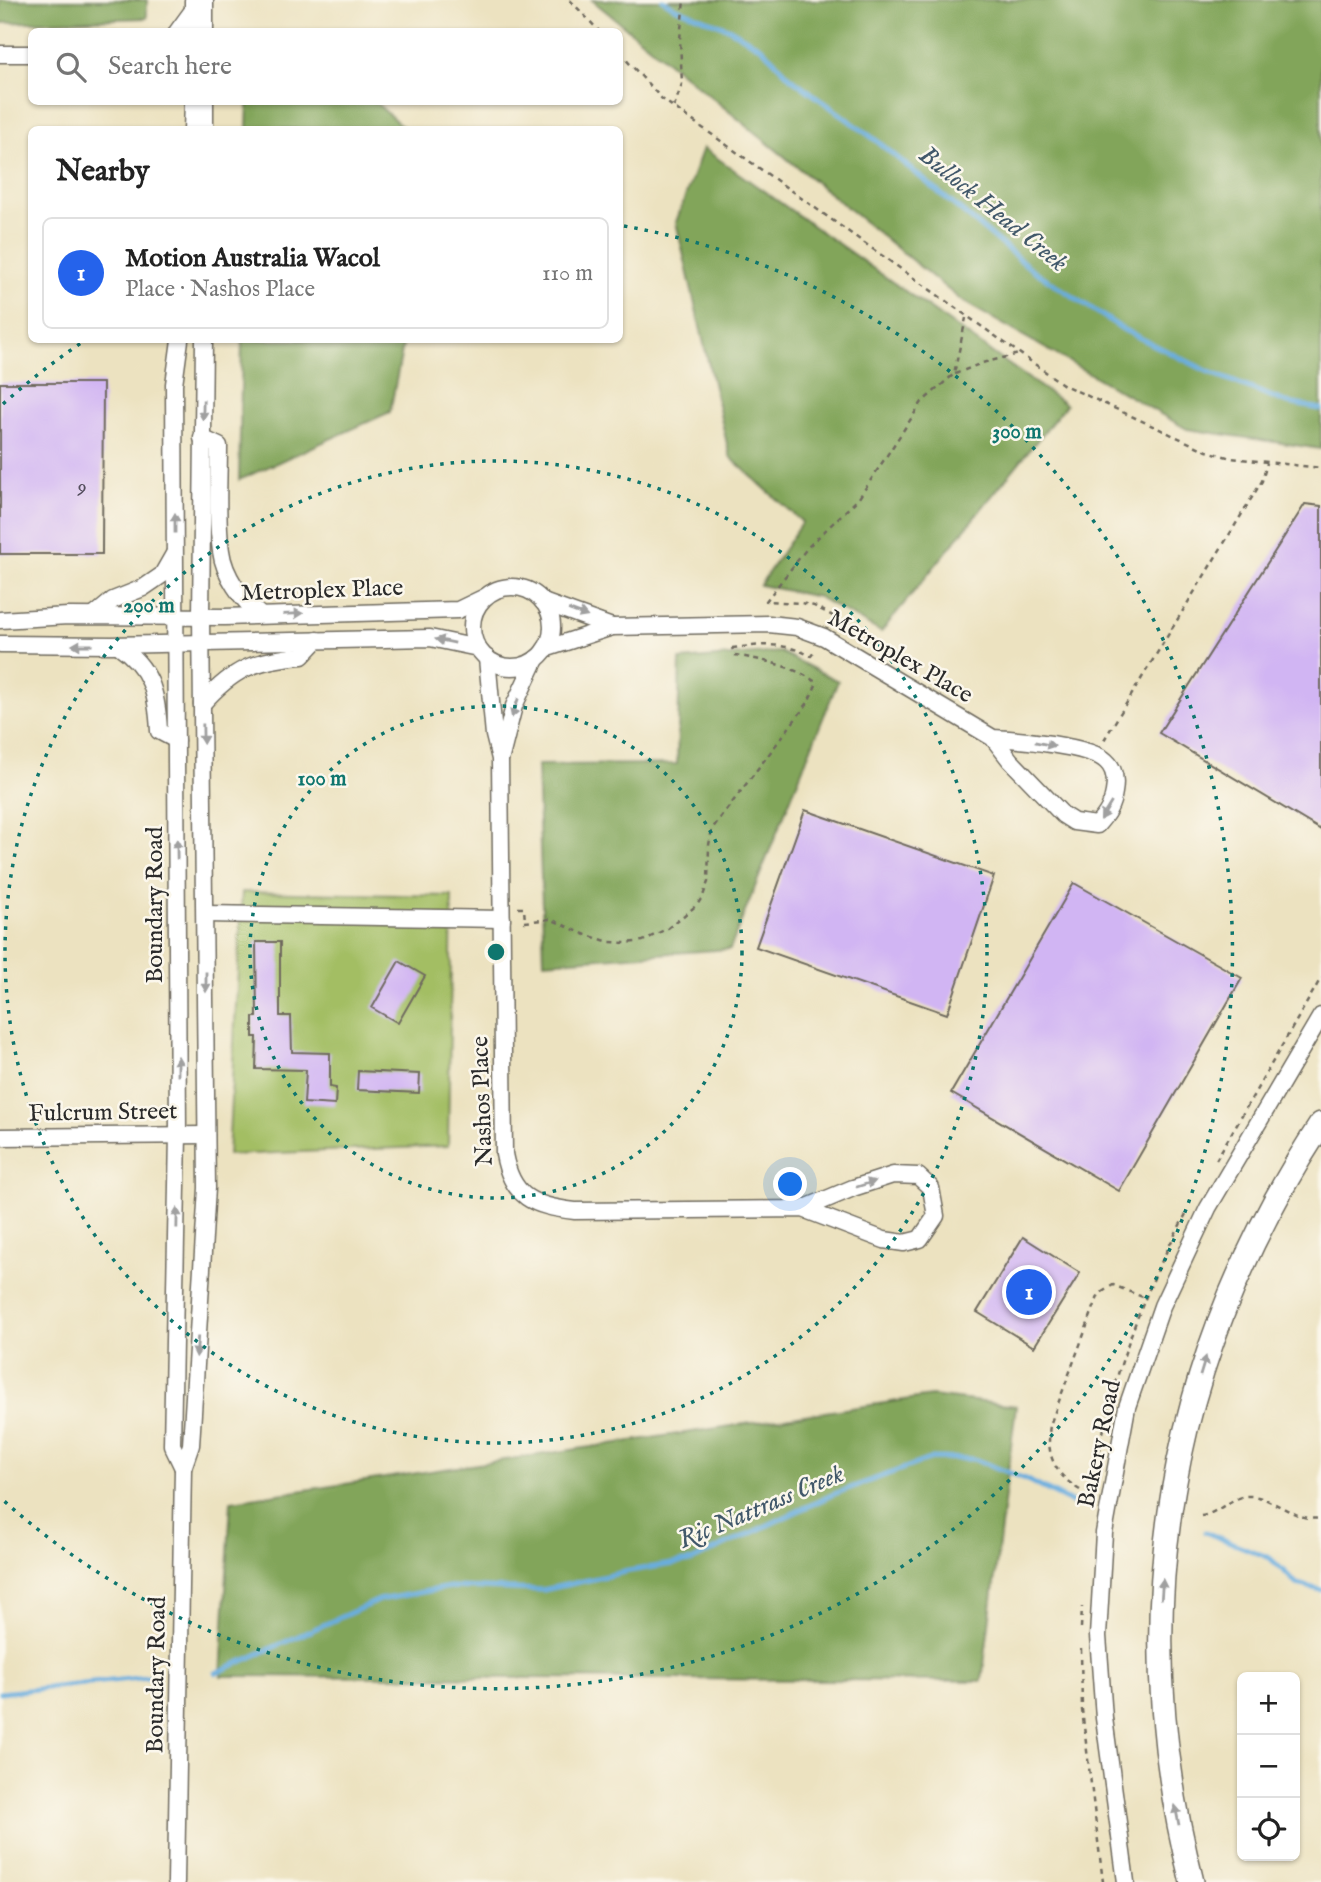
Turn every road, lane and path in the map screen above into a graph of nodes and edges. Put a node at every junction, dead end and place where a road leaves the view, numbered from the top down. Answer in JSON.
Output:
{"nodes":[{"id":1,"x":570,"y":0,"type":"edge"},
{"id":2,"x":684,"y":0,"type":"edge"},
{"id":3,"x":197,"y":3,"type":"edge"},
{"id":4,"x":180,"y":28,"type":"edge"},
{"id":5,"x":194,"y":28,"type":"edge"},
{"id":6,"x":204,"y":28,"type":"edge"},
{"id":7,"x":596,"y":28,"type":"edge"},
{"id":8,"x":0,"y":54,"type":"edge"},
{"id":9,"x":28,"y":54,"type":"edge"},
{"id":10,"x":623,"y":56,"type":"edge"},
{"id":11,"x":193,"y":105,"type":"edge"},
{"id":12,"x":205,"y":105,"type":"edge"},
{"id":13,"x":674,"y":107,"type":"junction"},
{"id":14,"x":192,"y":126,"type":"edge"},
{"id":15,"x":205,"y":126,"type":"edge"},
{"id":16,"x":966,"y":317,"type":"junction"},
{"id":17,"x":180,"y":343,"type":"edge"},
{"id":18,"x":204,"y":343,"type":"edge"},
{"id":19,"x":1019,"y":354,"type":"junction"},
{"id":20,"x":954,"y":374,"type":"junction"},
{"id":21,"x":202,"y":438,"type":"junction"},
{"id":22,"x":1267,"y":463,"type":"junction"},
{"id":23,"x":1321,"y":468,"type":"edge"},
{"id":24,"x":175,"y":553,"type":"junction"},
{"id":25,"x":485,"y":597,"type":"junction"},
{"id":26,"x":543,"y":601,"type":"junction"},
{"id":27,"x":95,"y":615,"type":"junction"},
{"id":28,"x":175,"y":615,"type":"junction"},
{"id":29,"x":260,"y":615,"type":"junction"},
{"id":30,"x":201,"y":616,"type":"junction"},
{"id":31,"x":0,"y":620,"type":"edge"},
{"id":32,"x":612,"y":627,"type":"junction"},
{"id":33,"x":824,"y":637,"type":"junction"},
{"id":34,"x":317,"y":640,"type":"junction"},
{"id":35,"x":201,"y":641,"type":"junction"},
{"id":36,"x":175,"y":643,"type":"junction"},
{"id":37,"x":0,"y":644,"type":"edge"},
{"id":38,"x":118,"y":645,"type":"junction"},
{"id":39,"x":483,"y":653,"type":"junction"},
{"id":40,"x":540,"y":654,"type":"junction"},
{"id":41,"x":202,"y":704,"type":"junction"},
{"id":42,"x":993,"y":738,"type":"junction"},
{"id":43,"x":176,"y":740,"type":"junction"},
{"id":44,"x":1095,"y":754,"type":"junction"},
{"id":45,"x":500,"y":759,"type":"junction"},
{"id":46,"x":502,"y":913,"type":"junction"},
{"id":47,"x":205,"y":914,"type":"junction"},
{"id":48,"x":1321,"y":978,"type":"edge"},
{"id":49,"x":1321,"y":1016,"type":"edge"},
{"id":50,"x":1321,"y":1124,"type":"edge"},
{"id":51,"x":178,"y":1134,"type":"junction"},
{"id":52,"x":206,"y":1135,"type":"junction"},
{"id":53,"x":0,"y":1137,"type":"edge"},
{"id":54,"x":1210,"y":1170,"type":"dead end"},
{"id":55,"x":1191,"y":1204,"type":"dead end"},
{"id":56,"x":803,"y":1209,"type":"junction"},
{"id":57,"x":1146,"y":1298,"type":"junction"},
{"id":58,"x":1161,"y":1306,"type":"junction"},
{"id":59,"x":183,"y":1468,"type":"junction"},
{"id":60,"x":1080,"y":1490,"type":"dead end"},
{"id":61,"x":1093,"y":1499,"type":"dead end"},
{"id":62,"x":1201,"y":1516,"type":"dead end"},
{"id":63,"x":1321,"y":1518,"type":"edge"},
{"id":64,"x":1082,"y":1606,"type":"dead end"},
{"id":65,"x":1081,"y":1631,"type":"dead end"},
{"id":66,"x":1081,"y":1643,"type":"dead end"},
{"id":67,"x":176,"y":1882,"type":"edge"},
{"id":68,"x":1103,"y":1882,"type":"edge"},
{"id":69,"x":1126,"y":1882,"type":"edge"},
{"id":70,"x":1192,"y":1882,"type":"edge"}],
"edges":[{"from":1,"to":7,"type":"path"},
{"from":2,"to":13,"type":"path"},
{"from":3,"to":4,"type":"street"},
{"from":3,"to":5,"type":"street"},
{"from":3,"to":6,"type":"street"},
{"from":8,"to":9,"type":"street"},
{"from":10,"to":13,"type":"path"},
{"from":11,"to":14,"type":"street"},
{"from":12,"to":15,"type":"street"},
{"from":13,"to":16,"type":"path"},
{"from":16,"to":19,"type":"path"},
{"from":16,"to":20,"type":"path"},
{"from":24,"to":17,"type":"street","name":"Boundary Road","one_way":true},
{"from":18,"to":21,"type":"street","name":"Boundary Road","one_way":true},
{"from":19,"to":20,"type":"path"},
{"from":19,"to":22,"type":"path"},
{"from":20,"to":33,"type":"path"},
{"from":21,"to":29,"type":"street"},
{"from":21,"to":30,"type":"street","name":"Boundary Road"},
{"from":22,"to":23,"type":"path"},
{"from":22,"to":44,"type":"path"},
{"from":24,"to":27,"type":"street"},
{"from":24,"to":28,"type":"street","name":"Boundary Road"},
{"from":25,"to":26,"type":"street"},
{"from":29,"to":25,"type":"street","name":"Metroplex Place","one_way":true},
{"from":25,"to":39,"type":"street"},
{"from":26,"to":32,"type":"street","name":"Metroplex Place","one_way":true},
{"from":26,"to":40,"type":"street"},
{"from":27,"to":28,"type":"street","name":"Metroplex Place"},
{"from":27,"to":31,"type":"street","name":"Metroplex Place"},
{"from":28,"to":30,"type":"street","name":"Metroplex Place"},
{"from":28,"to":36,"type":"street","name":"Boundary Road"},
{"from":29,"to":30,"type":"street","name":"Metroplex Place"},
{"from":30,"to":35,"type":"street","name":"Boundary Road"},
{"from":32,"to":33,"type":"street","name":"Metroplex Place"},
{"from":32,"to":40,"type":"street","name":"Metroplex Place"},
{"from":33,"to":42,"type":"street","name":"Metroplex Place"},
{"from":33,"to":46,"type":"path"},
{"from":34,"to":35,"type":"street","name":"Metroplex Place"},
{"from":39,"to":34,"type":"street","name":"Metroplex Place","one_way":true},
{"from":34,"to":41,"type":"street"},
{"from":35,"to":36,"type":"street","name":"Metroplex Place"},
{"from":35,"to":41,"type":"street","name":"Boundary Road"},
{"from":36,"to":38,"type":"street","name":"Metroplex Place"},
{"from":36,"to":43,"type":"street","name":"Boundary Road"},
{"from":38,"to":37,"type":"street","name":"Metroplex Place","one_way":true},
{"from":38,"to":43,"type":"street"},
{"from":39,"to":40,"type":"street"},
{"from":39,"to":45,"type":"street","name":"Nashos Place"},
{"from":40,"to":45,"type":"street","name":"Nashos Place","one_way":true},
{"from":41,"to":47,"type":"street","name":"Boundary Road","one_way":true},
{"from":42,"to":44,"type":"street","name":"Metroplex Place","one_way":true},
{"from":44,"to":42,"type":"street","name":"Metroplex Place","one_way":true},
{"from":51,"to":43,"type":"street","name":"Boundary Road","one_way":true},
{"from":45,"to":46,"type":"street","name":"Nashos Place"},
{"from":46,"to":47,"type":"street"},
{"from":46,"to":56,"type":"street","name":"Nashos Place"},
{"from":47,"to":52,"type":"street","name":"Boundary Road","one_way":true},
{"from":48,"to":54,"type":"path"},
{"from":49,"to":58,"type":"street","name":"Bakery Road"},
{"from":70,"to":50,"type":"highway","one_way":true},
{"from":51,"to":52,"type":"street","name":"Fulcrum Street"},
{"from":51,"to":53,"type":"street","name":"Fulcrum Street"},
{"from":59,"to":51,"type":"street","name":"Boundary Road","one_way":true},
{"from":52,"to":59,"type":"street","name":"Boundary Road","one_way":true},
{"from":55,"to":57,"type":"path"},
{"from":56,"to":56,"type":"street","name":"Nashos Place","one_way":true},
{"from":57,"to":58,"type":"path"},
{"from":57,"to":60,"type":"path"},
{"from":57,"to":61,"type":"path"},
{"from":58,"to":69,"type":"street","name":"Bakery Road"},
{"from":59,"to":67,"type":"street","name":"Boundary Road"},
{"from":62,"to":63,"type":"path"},
{"from":64,"to":65,"type":"path"},
{"from":66,"to":68,"type":"path"}]}
